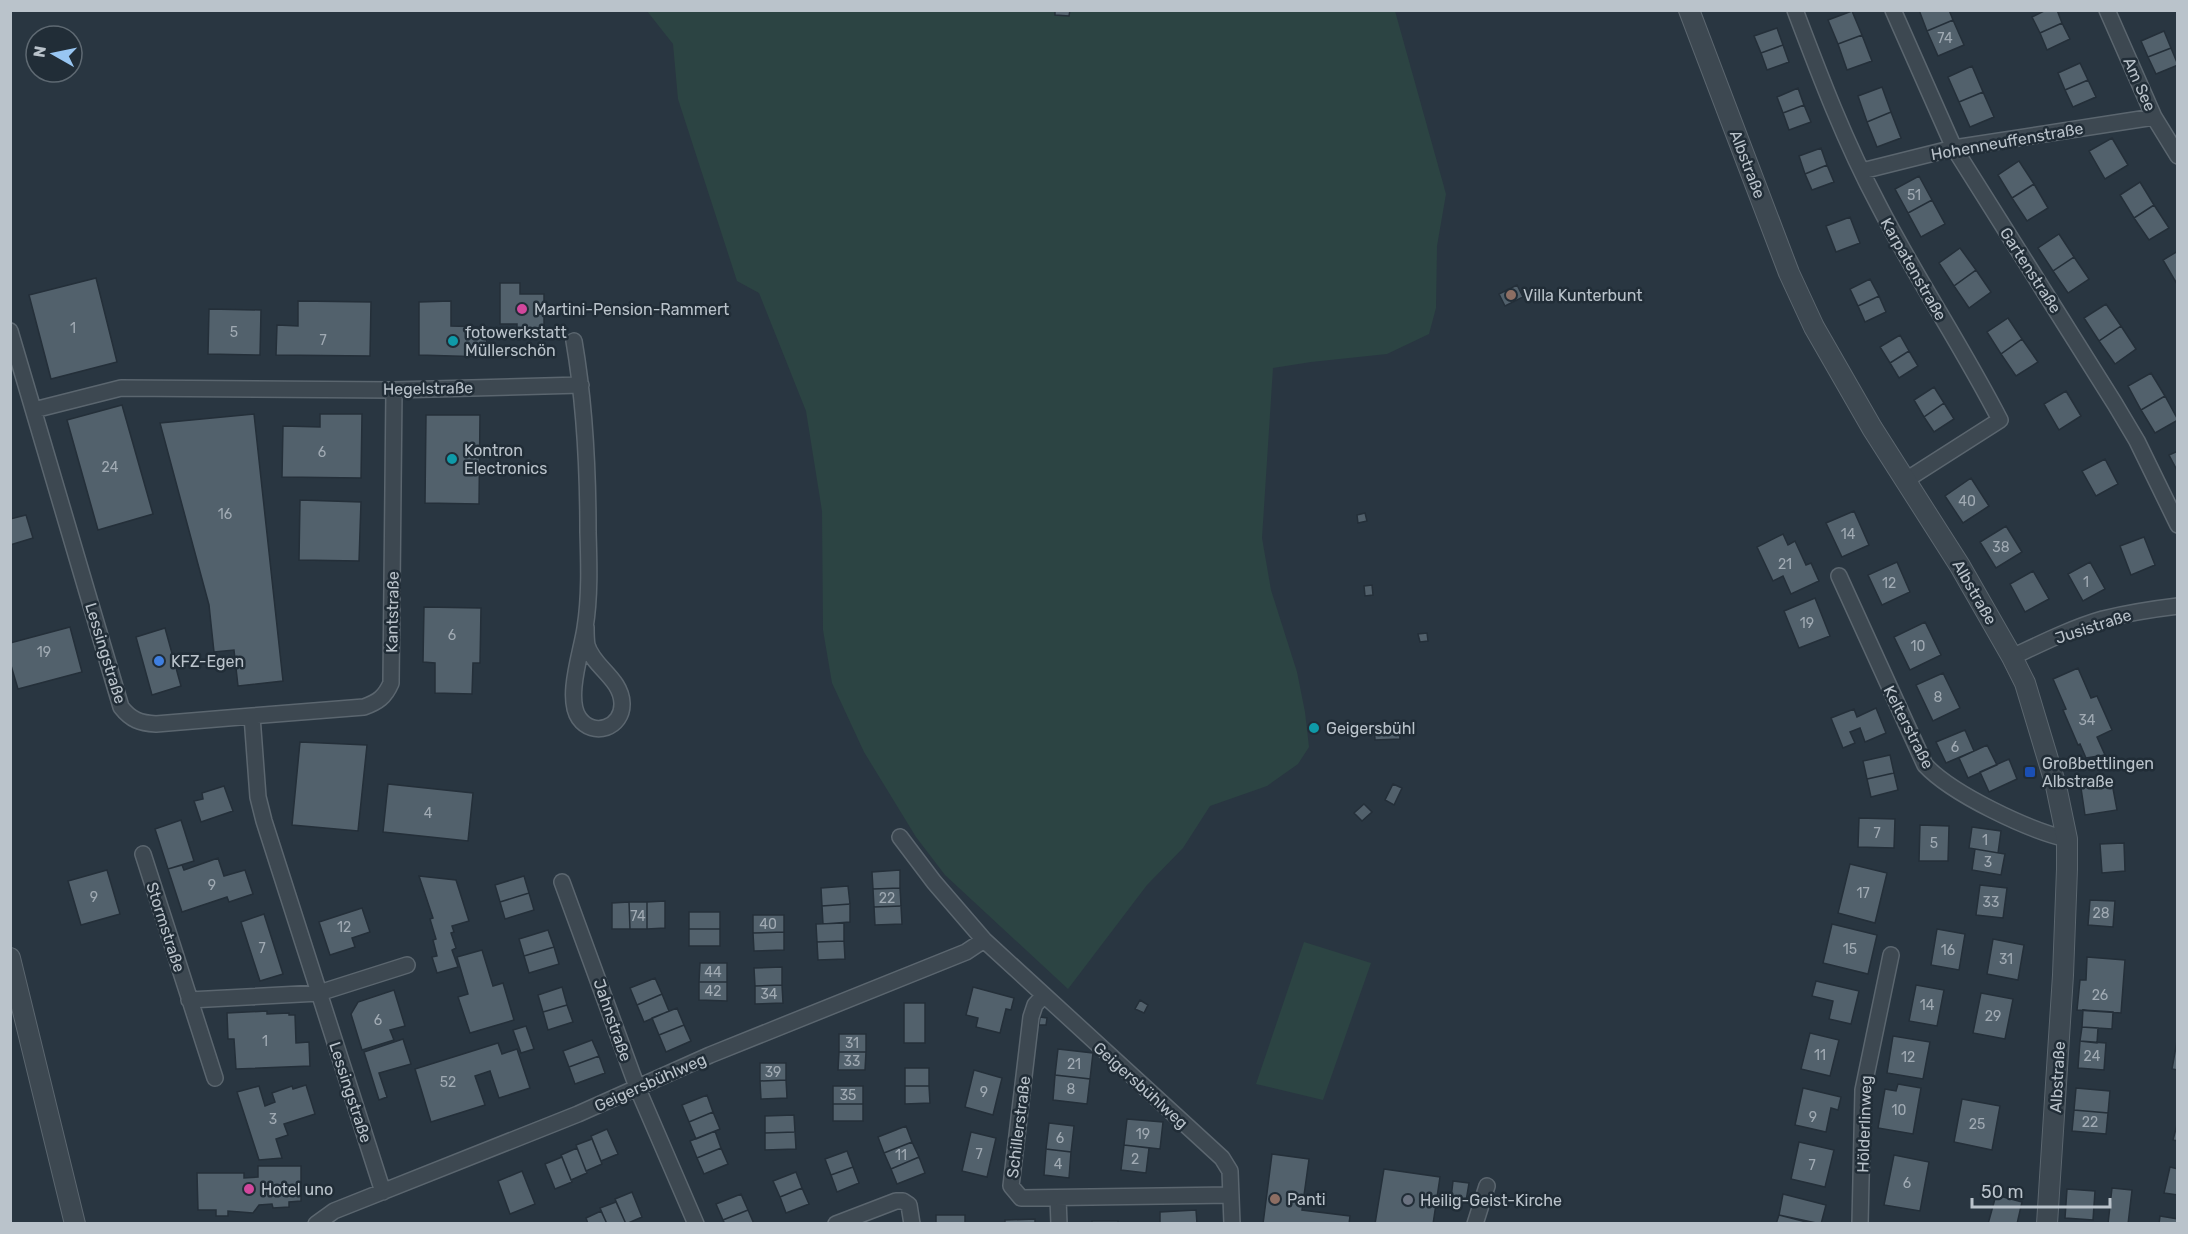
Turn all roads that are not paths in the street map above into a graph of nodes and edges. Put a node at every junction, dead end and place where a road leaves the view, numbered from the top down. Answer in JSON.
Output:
{"nodes":[{"id":1,"x":1689,"y":10,"type":"edge"},
{"id":2,"x":1795,"y":10,"type":"edge"},
{"id":3,"x":1893,"y":10,"type":"edge"},
{"id":4,"x":2107,"y":10,"type":"edge"},
{"id":5,"x":2154,"y":117,"type":"junction"},
{"id":6,"x":1954,"y":148,"type":"junction"},
{"id":7,"x":2178,"y":156,"type":"edge"},
{"id":8,"x":1862,"y":171,"type":"junction"},
{"id":9,"x":10,"y":332,"type":"edge"},
{"id":10,"x":574,"y":341,"type":"dead end"},
{"id":11,"x":581,"y":385,"type":"junction"},
{"id":12,"x":394,"y":390,"type":"junction"},
{"id":13,"x":34,"y":410,"type":"junction"},
{"id":14,"x":1906,"y":480,"type":"junction"},
{"id":15,"x":2178,"y":525,"type":"edge"},
{"id":16,"x":1839,"y":576,"type":"dead end"},
{"id":17,"x":2178,"y":606,"type":"edge"},
{"id":18,"x":586,"y":627,"type":"junction"},
{"id":19,"x":2012,"y":657,"type":"junction"},
{"id":20,"x":252,"y":716,"type":"junction"},
{"id":21,"x":900,"y":837,"type":"dead end"},
{"id":22,"x":2067,"y":838,"type":"junction"},
{"id":23,"x":143,"y":854,"type":"dead end"},
{"id":24,"x":562,"y":882,"type":"dead end"},
{"id":25,"x":984,"y":940,"type":"junction"},
{"id":26,"x":1891,"y":955,"type":"dead end"},
{"id":27,"x":10,"y":957,"type":"edge"},
{"id":28,"x":408,"y":965,"type":"dead end"},
{"id":29,"x":318,"y":993,"type":"junction"},
{"id":30,"x":1044,"y":996,"type":"junction"},
{"id":31,"x":189,"y":999,"type":"junction"},
{"id":32,"x":215,"y":1078,"type":"dead end"},
{"id":33,"x":637,"y":1088,"type":"junction"},
{"id":34,"x":1487,"y":1186,"type":"dead end"},
{"id":35,"x":383,"y":1192,"type":"junction"},
{"id":36,"x":1231,"y":1195,"type":"junction"},
{"id":37,"x":1058,"y":1198,"type":"junction"},
{"id":38,"x":75,"y":1224,"type":"edge"},
{"id":39,"x":316,"y":1224,"type":"edge"},
{"id":40,"x":696,"y":1224,"type":"edge"},
{"id":41,"x":836,"y":1224,"type":"edge"},
{"id":42,"x":912,"y":1224,"type":"edge"},
{"id":43,"x":1059,"y":1224,"type":"edge"},
{"id":44,"x":1232,"y":1224,"type":"edge"},
{"id":45,"x":1475,"y":1224,"type":"edge"},
{"id":46,"x":1860,"y":1224,"type":"edge"},
{"id":47,"x":2047,"y":1224,"type":"edge"}],
"edges":[{"from":1,"to":14,"type":"street","name":"Albstraße"},
{"from":2,"to":8,"type":"street","name":"Karpatenstraße"},
{"from":3,"to":6,"type":"street","name":"Gartenstraße"},
{"from":4,"to":5,"type":"street","name":"Am See"},
{"from":5,"to":6,"type":"street","name":"Hohenneuffenstraße"},
{"from":5,"to":7,"type":"street","name":"Am See"},
{"from":6,"to":8,"type":"street","name":"Hohenneuffenstraße"},
{"from":6,"to":15,"type":"street","name":"Gartenstraße"},
{"from":8,"to":14,"type":"street","name":"Karpatenstraße"},
{"from":9,"to":13,"type":"street","name":"Lessingstraße"},
{"from":10,"to":11,"type":"street"},
{"from":11,"to":12,"type":"street","name":"Hegelstraße"},
{"from":11,"to":18,"type":"street"},
{"from":12,"to":13,"type":"street","name":"Hegelstraße"},
{"from":12,"to":20,"type":"street","name":"Kantstraße"},
{"from":13,"to":20,"type":"street","name":"Lessingstraße"},
{"from":14,"to":19,"type":"street","name":"Albstraße"},
{"from":16,"to":22,"type":"street","name":"Kelterstraße"},
{"from":17,"to":19,"type":"street","name":"Jusistraße"},
{"from":18,"to":18,"type":"street"},
{"from":19,"to":22,"type":"street","name":"Albstraße"},
{"from":20,"to":29,"type":"street","name":"Lessingstraße"},
{"from":21,"to":25,"type":"street","name":"Geigersbühlweg"},
{"from":22,"to":47,"type":"street","name":"Albstraße"},
{"from":23,"to":31,"type":"street","name":"Stormstraße"},
{"from":24,"to":33,"type":"street","name":"Jahnstraße"},
{"from":25,"to":30,"type":"street","name":"Geigersbühlweg"},
{"from":25,"to":33,"type":"street","name":"Geigersbühlweg"},
{"from":26,"to":46,"type":"street","name":"Hölderlinweg"},
{"from":27,"to":38,"type":"street"},
{"from":28,"to":29,"type":"street"},
{"from":29,"to":31,"type":"street"},
{"from":29,"to":35,"type":"street","name":"Lessingstraße"},
{"from":30,"to":36,"type":"street","name":"Geigersbühlweg"},
{"from":30,"to":37,"type":"street","name":"Schillerstraße"},
{"from":31,"to":32,"type":"street","name":"Stormstraße"},
{"from":33,"to":35,"type":"street","name":"Geigersbühlweg"},
{"from":33,"to":40,"type":"street","name":"Jahnstraße"},
{"from":34,"to":45,"type":"street"},
{"from":35,"to":39,"type":"street","name":"Geigersbühlweg"},
{"from":36,"to":37,"type":"street"},
{"from":36,"to":44,"type":"street","name":"Geigersbühlweg"},
{"from":37,"to":43,"type":"street"},
{"from":41,"to":42,"type":"street"}]}
